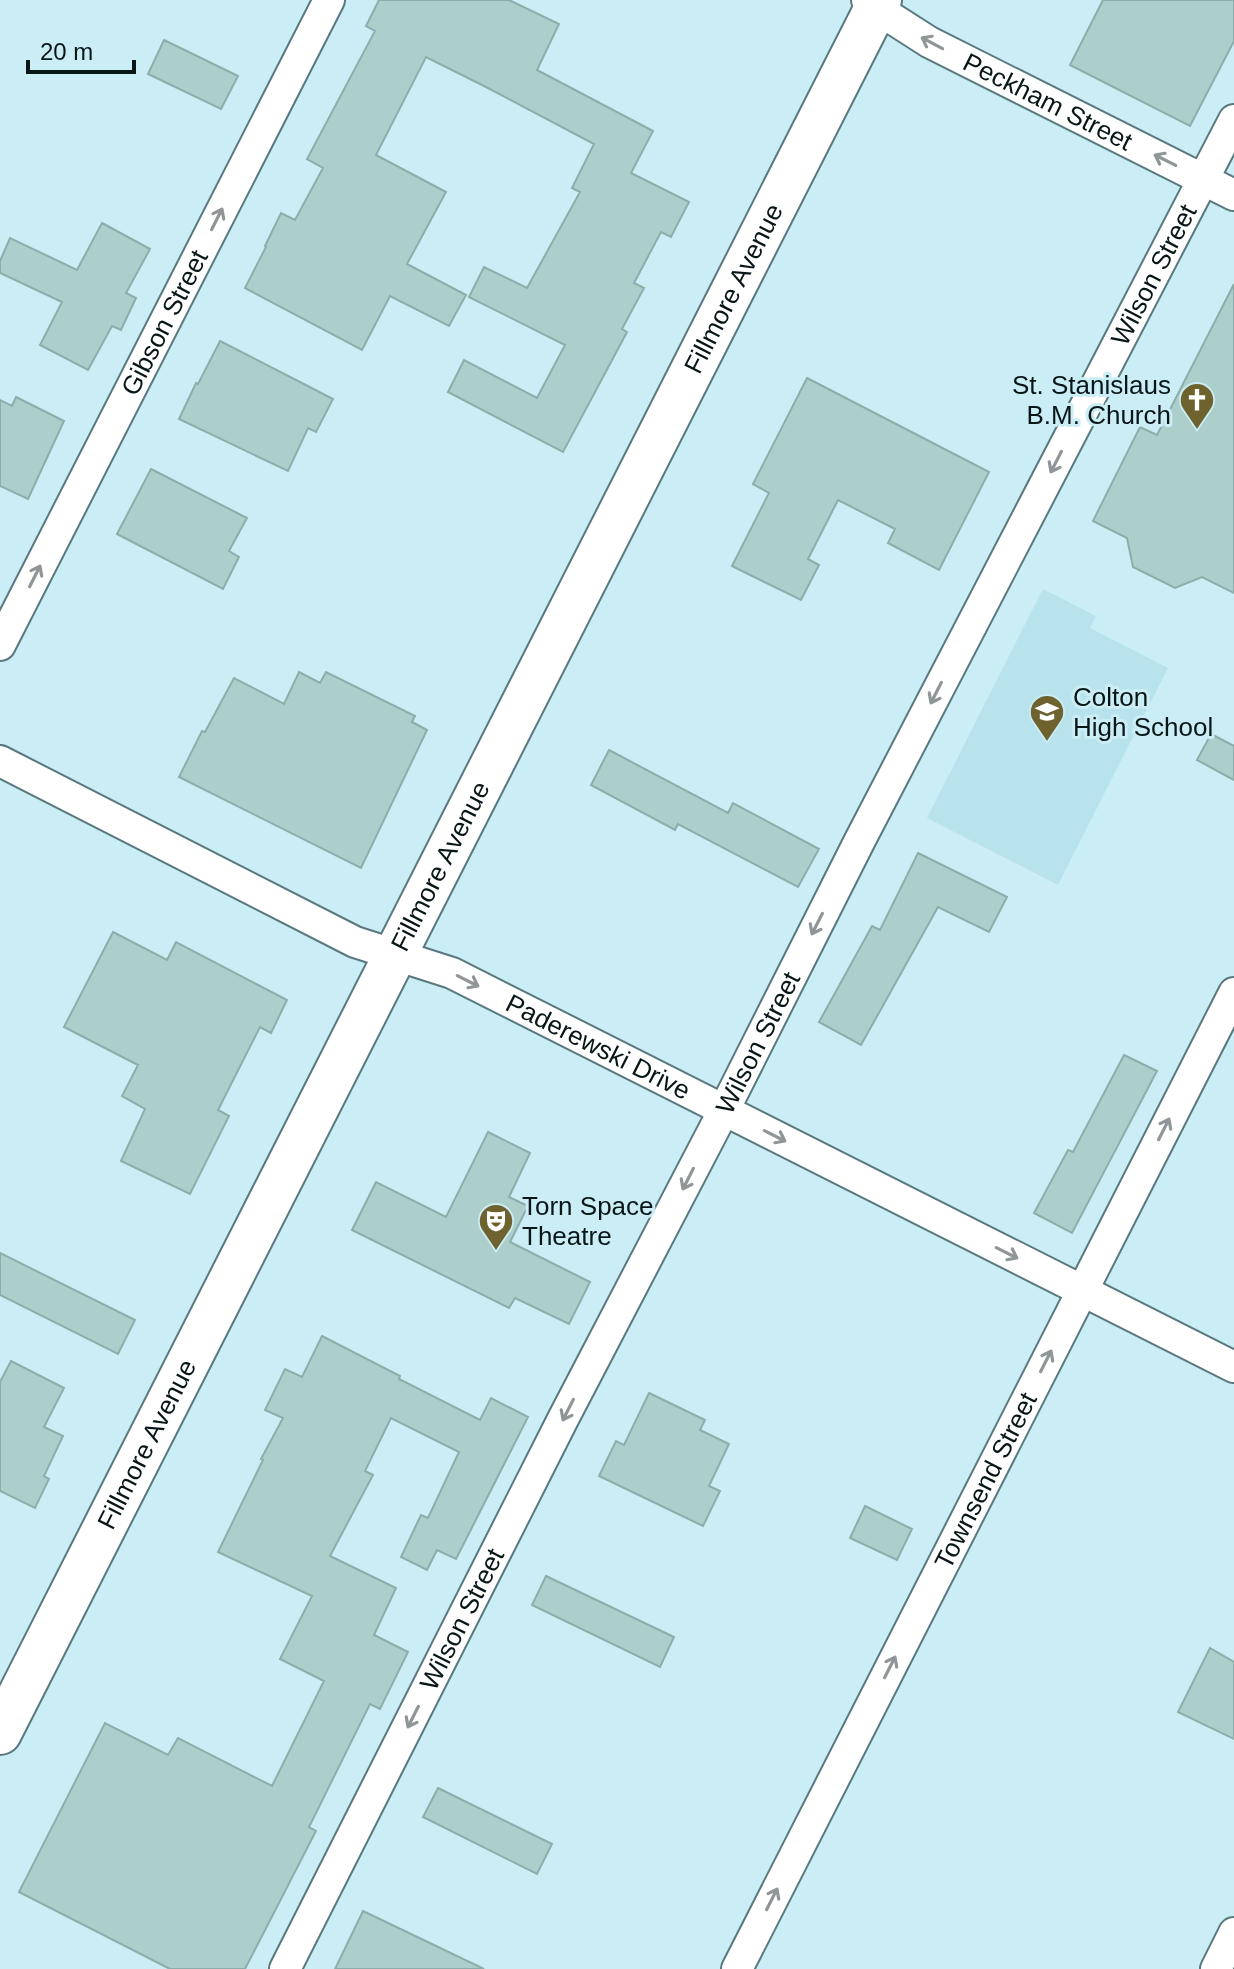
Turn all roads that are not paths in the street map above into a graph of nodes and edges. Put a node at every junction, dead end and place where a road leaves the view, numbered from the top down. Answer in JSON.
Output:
{"nodes":[{"id":1,"x":329,"y":0,"type":"edge"},
{"id":2,"x":875,"y":3,"type":"edge"},
{"id":3,"x":1234,"y":120,"type":"edge"},
{"id":4,"x":1203,"y":179,"type":"junction"},
{"id":5,"x":1234,"y":195,"type":"edge"},
{"id":6,"x":0,"y":645,"type":"edge"},
{"id":7,"x":0,"y":761,"type":"edge"},
{"id":8,"x":395,"y":955,"type":"junction"},
{"id":9,"x":1234,"y":993,"type":"edge"},
{"id":10,"x":724,"y":1110,"type":"junction"},
{"id":11,"x":1082,"y":1290,"type":"junction"},
{"id":12,"x":1234,"y":1367,"type":"edge"},
{"id":13,"x":0,"y":1733,"type":"edge"},
{"id":14,"x":1234,"y":1933,"type":"edge"},
{"id":15,"x":285,"y":1969,"type":"edge"},
{"id":16,"x":737,"y":1969,"type":"edge"},
{"id":17,"x":1216,"y":1969,"type":"edge"}],
"edges":[{"from":6,"to":1,"type":"street","name":"Gibson Street","one_way":true},
{"from":4,"to":2,"type":"street","name":"Peckham Street","one_way":true},
{"from":2,"to":8,"type":"street","name":"Fillmore Avenue"},
{"from":3,"to":4,"type":"street","name":"Wilson Street"},
{"from":4,"to":5,"type":"street","name":"Peckham Street"},
{"from":4,"to":10,"type":"street","name":"Wilson Street","one_way":true},
{"from":7,"to":8,"type":"street","name":"Paderewski Drive"},
{"from":8,"to":10,"type":"street","name":"Paderewski Drive","one_way":true},
{"from":8,"to":13,"type":"street","name":"Fillmore Avenue"},
{"from":11,"to":9,"type":"street","name":"Townsend Street","one_way":true},
{"from":10,"to":11,"type":"street","name":"Paderewski Drive","one_way":true},
{"from":10,"to":15,"type":"street","name":"Wilson Street","one_way":true},
{"from":11,"to":12,"type":"street","name":"Paderewski Drive"},
{"from":16,"to":11,"type":"street","name":"Townsend Street","one_way":true},
{"from":14,"to":17,"type":"street"}]}
